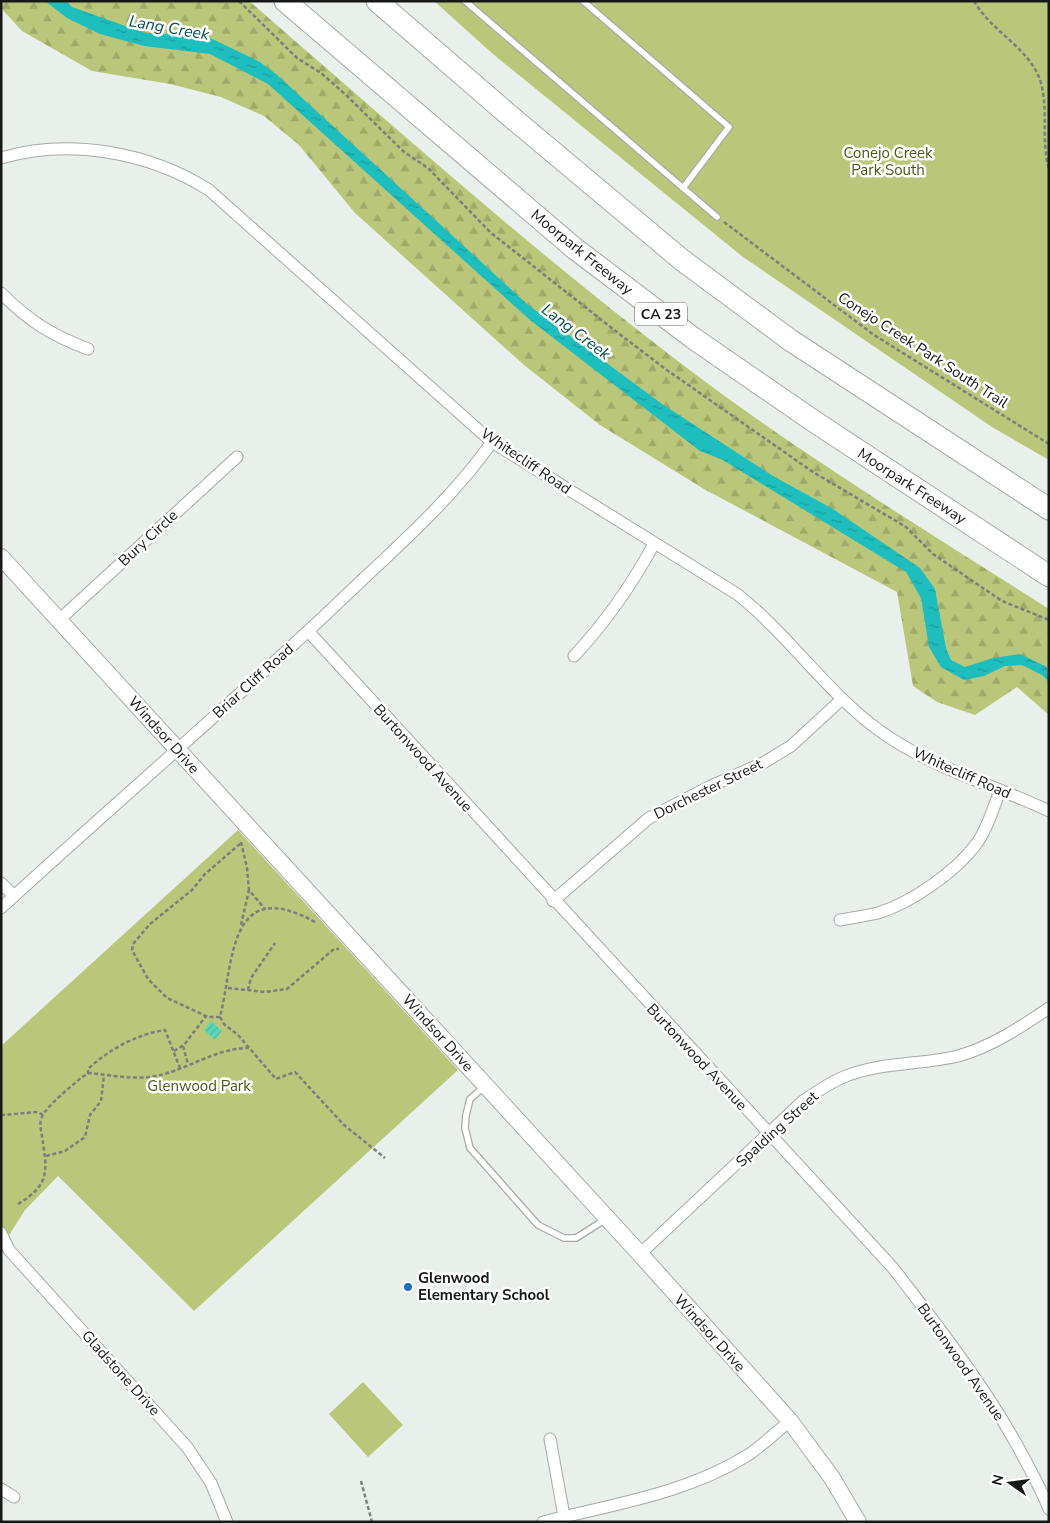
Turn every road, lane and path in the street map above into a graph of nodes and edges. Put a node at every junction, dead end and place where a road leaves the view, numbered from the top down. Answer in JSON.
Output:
{"nodes":[{"id":1,"x":239,"y":1,"type":"edge"},
{"id":2,"x":284,"y":1,"type":"edge"},
{"id":3,"x":377,"y":1,"type":"edge"},
{"id":4,"x":388,"y":1,"type":"edge"},
{"id":5,"x":465,"y":1,"type":"edge"},
{"id":6,"x":583,"y":1,"type":"edge"},
{"id":7,"x":974,"y":1,"type":"edge"},
{"id":8,"x":510,"y":116,"type":"junction"},
{"id":9,"x":1,"y":158,"type":"edge"},
{"id":10,"x":1049,"y":169,"type":"edge"},
{"id":11,"x":683,"y":188,"type":"junction"},
{"id":12,"x":717,"y":217,"type":"joint"},
{"id":13,"x":1,"y":293,"type":"edge"},
{"id":14,"x":88,"y":349,"type":"dead end"},
{"id":15,"x":492,"y":442,"type":"junction"},
{"id":16,"x":1049,"y":444,"type":"edge"},
{"id":17,"x":237,"y":457,"type":"dead end"},
{"id":18,"x":1049,"y":509,"type":"edge"},
{"id":19,"x":654,"y":544,"type":"junction"},
{"id":20,"x":1,"y":557,"type":"edge"},
{"id":21,"x":1049,"y":576,"type":"edge"},
{"id":22,"x":59,"y":620,"type":"junction"},
{"id":23,"x":1049,"y":620,"type":"edge"},
{"id":24,"x":308,"y":631,"type":"junction"},
{"id":25,"x":574,"y":656,"type":"dead end"},
{"id":26,"x":842,"y":699,"type":"junction"},
{"id":27,"x":177,"y":749,"type":"junction"},
{"id":28,"x":1000,"y":791,"type":"junction"},
{"id":29,"x":1049,"y":811,"type":"edge"},
{"id":30,"x":240,"y":835,"type":"dead end"},
{"id":31,"x":241,"y":843,"type":"junction"},
{"id":32,"x":1,"y":883,"type":"edge"},
{"id":33,"x":250,"y":890,"type":"junction"},
{"id":34,"x":14,"y":896,"type":"junction"},
{"id":35,"x":554,"y":901,"type":"junction"},
{"id":36,"x":1,"y":908,"type":"edge"},
{"id":37,"x":265,"y":909,"type":"junction"},
{"id":38,"x":840,"y":920,"type":"dead end"},
{"id":39,"x":319,"y":924,"type":"dead end"},
{"id":40,"x":241,"y":926,"type":"junction"},
{"id":41,"x":275,"y":943,"type":"dead end"},
{"id":42,"x":339,"y":949,"type":"dead end"},
{"id":43,"x":228,"y":988,"type":"junction"},
{"id":44,"x":248,"y":990,"type":"junction"},
{"id":45,"x":1049,"y":1008,"type":"edge"},
{"id":46,"x":206,"y":1016,"type":"junction"},
{"id":47,"x":220,"y":1017,"type":"junction"},
{"id":48,"x":183,"y":1046,"type":"junction"},
{"id":49,"x":249,"y":1048,"type":"junction"},
{"id":50,"x":174,"y":1051,"type":"junction"},
{"id":51,"x":188,"y":1064,"type":"junction"},
{"id":52,"x":180,"y":1068,"type":"junction"},
{"id":53,"x":88,"y":1074,"type":"junction"},
{"id":54,"x":104,"y":1074,"type":"junction"},
{"id":55,"x":486,"y":1086,"type":"junction"},
{"id":56,"x":1,"y":1115,"type":"edge"},
{"id":57,"x":43,"y":1115,"type":"junction"},
{"id":58,"x":769,"y":1134,"type":"junction"},
{"id":59,"x":46,"y":1156,"type":"junction"},
{"id":60,"x":384,"y":1158,"type":"dead end"},
{"id":61,"x":18,"y":1204,"type":"dead end"},
{"id":62,"x":607,"y":1218,"type":"junction"},
{"id":63,"x":1,"y":1233,"type":"edge"},
{"id":64,"x":640,"y":1254,"type":"junction"},
{"id":65,"x":790,"y":1421,"type":"junction"},
{"id":66,"x":550,"y":1439,"type":"dead end"},
{"id":67,"x":360,"y":1481,"type":"dead end"},
{"id":68,"x":1,"y":1489,"type":"edge"},
{"id":69,"x":14,"y":1497,"type":"dead end"},
{"id":70,"x":1049,"y":1509,"type":"edge"},
{"id":71,"x":564,"y":1516,"type":"junction"},
{"id":72,"x":227,"y":1522,"type":"edge"},
{"id":73,"x":372,"y":1522,"type":"edge"},
{"id":74,"x":543,"y":1522,"type":"edge"},
{"id":75,"x":858,"y":1522,"type":"edge"}],
"edges":[{"from":1,"to":23,"type":"path"},
{"from":2,"to":21,"type":"highway","name":"Moorpark Freeway","number":"CA 23"},
{"from":3,"to":8,"type":"highway"},
{"from":4,"to":8,"type":"highway"},
{"from":5,"to":11,"type":"lane"},
{"from":6,"to":11,"type":"lane"},
{"from":7,"to":10,"type":"path"},
{"from":8,"to":18,"type":"highway"},
{"from":9,"to":15,"type":"street","name":"Whitecliff Road"},
{"from":11,"to":12,"type":"lane"},
{"from":12,"to":16,"type":"path","name":"Conejo Creek Park South Trail"},
{"from":13,"to":14,"type":"street"},
{"from":15,"to":19,"type":"street","name":"Whitecliff Road"},
{"from":15,"to":24,"type":"street","name":"Briar Cliff Road"},
{"from":17,"to":22,"type":"street","name":"Bury Circle"},
{"from":19,"to":25,"type":"street"},
{"from":19,"to":26,"type":"street","name":"Whitecliff Road"},
{"from":20,"to":22,"type":"street","name":"Windsor Drive"},
{"from":22,"to":27,"type":"street","name":"Windsor Drive"},
{"from":24,"to":27,"type":"street","name":"Briar Cliff Road"},
{"from":24,"to":35,"type":"street","name":"Burtonwood Avenue"},
{"from":26,"to":28,"type":"street","name":"Whitecliff Road"},
{"from":26,"to":35,"type":"street","name":"Dorchester Street"},
{"from":27,"to":34,"type":"street","name":"Briar Cliff Road"},
{"from":27,"to":55,"type":"street","name":"Windsor Drive"},
{"from":28,"to":29,"type":"street","name":"Whitecliff Road"},
{"from":28,"to":38,"type":"street"},
{"from":30,"to":31,"type":"path"},
{"from":31,"to":33,"type":"path"},
{"from":31,"to":46,"type":"path"},
{"from":32,"to":34,"type":"street"},
{"from":33,"to":37,"type":"path"},
{"from":33,"to":40,"type":"path"},
{"from":34,"to":36,"type":"street","name":"Briar Cliff Road"},
{"from":35,"to":58,"type":"street","name":"Burtonwood Avenue"},
{"from":37,"to":39,"type":"path"},
{"from":37,"to":40,"type":"path"},
{"from":40,"to":43,"type":"path"},
{"from":41,"to":44,"type":"path"},
{"from":42,"to":44,"type":"path"},
{"from":43,"to":44,"type":"path"},
{"from":43,"to":47,"type":"path"},
{"from":45,"to":58,"type":"street","name":"Spalding Street"},
{"from":46,"to":47,"type":"path"},
{"from":46,"to":48,"type":"path"},
{"from":47,"to":49,"type":"path"},
{"from":48,"to":50,"type":"path"},
{"from":48,"to":51,"type":"path"},
{"from":49,"to":51,"type":"path"},
{"from":49,"to":60,"type":"path"},
{"from":50,"to":52,"type":"path"},
{"from":50,"to":53,"type":"path"},
{"from":51,"to":52,"type":"path"},
{"from":52,"to":54,"type":"path"},
{"from":53,"to":54,"type":"path"},
{"from":53,"to":57,"type":"path"},
{"from":54,"to":59,"type":"path"},
{"from":55,"to":62,"type":"street","name":"Windsor Drive"},
{"from":55,"to":62,"type":"lane"},
{"from":56,"to":57,"type":"path"},
{"from":57,"to":59,"type":"path"},
{"from":58,"to":64,"type":"street","name":"Spalding Street"},
{"from":58,"to":70,"type":"street","name":"Burtonwood Avenue"},
{"from":59,"to":61,"type":"path"},
{"from":62,"to":64,"type":"street","name":"Windsor Drive"},
{"from":63,"to":72,"type":"street","name":"Gladstone Drive"},
{"from":64,"to":65,"type":"street","name":"Windsor Drive"},
{"from":65,"to":71,"type":"street"},
{"from":65,"to":75,"type":"street","name":"Windsor Drive"},
{"from":66,"to":71,"type":"street"},
{"from":67,"to":73,"type":"path"},
{"from":68,"to":69,"type":"street"},
{"from":71,"to":74,"type":"street"}]}
